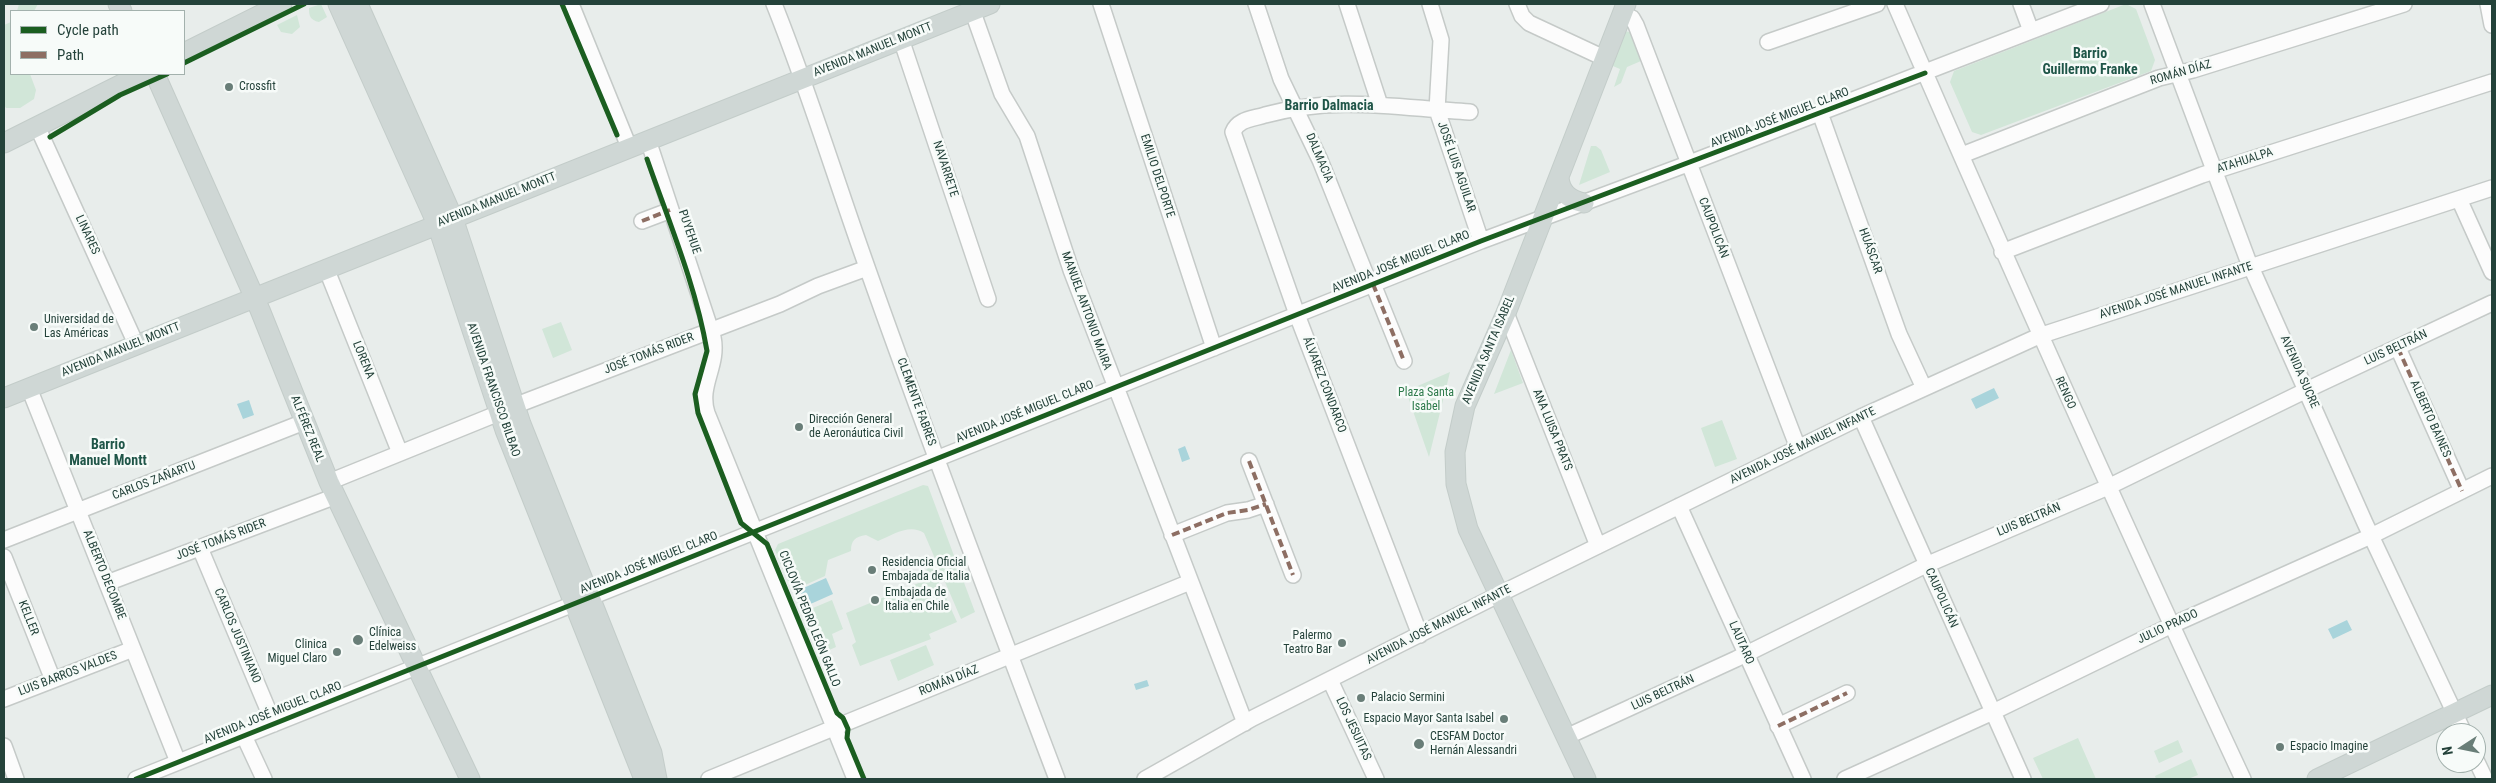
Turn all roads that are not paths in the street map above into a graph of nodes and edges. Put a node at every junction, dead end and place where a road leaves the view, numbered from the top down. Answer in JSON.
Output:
{"nodes":[{"id":1,"x":282,"y":4,"type":"edge"},
{"id":2,"x":338,"y":4,"type":"edge"},
{"id":3,"x":358,"y":4,"type":"edge"},
{"id":4,"x":571,"y":4,"type":"edge"},
{"id":5,"x":774,"y":4,"type":"edge"},
{"id":6,"x":990,"y":4,"type":"edge"},
{"id":7,"x":1100,"y":4,"type":"edge"},
{"id":8,"x":1256,"y":4,"type":"edge"},
{"id":9,"x":1347,"y":4,"type":"edge"},
{"id":10,"x":1430,"y":4,"type":"edge"},
{"id":11,"x":1517,"y":4,"type":"edge"},
{"id":12,"x":1877,"y":4,"type":"edge"},
{"id":13,"x":1895,"y":4,"type":"edge"},
{"id":14,"x":2021,"y":4,"type":"edge"},
{"id":15,"x":2101,"y":4,"type":"edge"},
{"id":16,"x":2152,"y":4,"type":"edge"},
{"id":17,"x":2404,"y":4,"type":"edge"},
{"id":18,"x":2488,"y":4,"type":"edge"},
{"id":19,"x":971,"y":7,"type":"edge"},
{"id":20,"x":1624,"y":9,"type":"edge"},
{"id":21,"x":2492,"y":24,"type":"edge"},
{"id":22,"x":2031,"y":31,"type":"junction"},
{"id":23,"x":901,"y":39,"type":"junction"},
{"id":24,"x":1768,"y":42,"type":"dead end"},
{"id":25,"x":185,"y":52,"type":"edge"},
{"id":26,"x":1604,"y":58,"type":"junction"},
{"id":27,"x":1925,"y":73,"type":"junction"},
{"id":28,"x":2178,"y":74,"type":"junction"},
{"id":29,"x":140,"y":75,"type":"edge"},
{"id":30,"x":155,"y":75,"type":"edge"},
{"id":31,"x":804,"y":78,"type":"junction"},
{"id":32,"x":2492,"y":82,"type":"edge"},
{"id":33,"x":1380,"y":105,"type":"junction"},
{"id":34,"x":1296,"y":108,"type":"junction"},
{"id":35,"x":1437,"y":110,"type":"junction"},
{"id":36,"x":1470,"y":112,"type":"dead end"},
{"id":37,"x":1820,"y":113,"type":"junction"},
{"id":38,"x":37,"y":126,"type":"junction"},
{"id":39,"x":648,"y":140,"type":"junction"},
{"id":40,"x":4,"y":143,"type":"edge"},
{"id":41,"x":629,"y":147,"type":"junction"},
{"id":42,"x":1962,"y":155,"type":"junction"},
{"id":43,"x":1688,"y":164,"type":"junction"},
{"id":44,"x":2214,"y":171,"type":"junction"},
{"id":45,"x":1559,"y":177,"type":"junction"},
{"id":46,"x":2492,"y":188,"type":"edge"},
{"id":47,"x":2459,"y":200,"type":"junction"},
{"id":48,"x":1584,"y":203,"type":"junction"},
{"id":49,"x":671,"y":210,"type":"junction"},
{"id":50,"x":1542,"y":220,"type":"junction"},
{"id":51,"x":445,"y":221,"type":"junction"},
{"id":52,"x":642,"y":221,"type":"dead end"},
{"id":53,"x":1481,"y":241,"type":"junction"},
{"id":54,"x":2002,"y":252,"type":"junction"},
{"id":55,"x":2251,"y":266,"type":"junction"},
{"id":56,"x":326,"y":268,"type":"junction"},
{"id":57,"x":867,"y":268,"type":"junction"},
{"id":58,"x":2492,"y":272,"type":"edge"},
{"id":59,"x":1372,"y":284,"type":"junction"},
{"id":60,"x":254,"y":297,"type":"junction"},
{"id":61,"x":988,"y":299,"type":"dead end"},
{"id":62,"x":2492,"y":304,"type":"edge"},
{"id":63,"x":1506,"y":313,"type":"junction"},
{"id":64,"x":1297,"y":314,"type":"junction"},
{"id":65,"x":711,"y":330,"type":"junction"},
{"id":66,"x":2039,"y":336,"type":"junction"},
{"id":67,"x":136,"y":344,"type":"junction"},
{"id":68,"x":1214,"y":348,"type":"junction"},
{"id":69,"x":2398,"y":348,"type":"junction"},
{"id":70,"x":1404,"y":362,"type":"dead end"},
{"id":71,"x":1115,"y":387,"type":"junction"},
{"id":72,"x":29,"y":388,"type":"junction"},
{"id":73,"x":1924,"y":388,"type":"junction"},
{"id":74,"x":2307,"y":390,"type":"junction"},
{"id":75,"x":4,"y":398,"type":"edge"},
{"id":76,"x":507,"y":409,"type":"junction"},
{"id":77,"x":1861,"y":416,"type":"junction"},
{"id":78,"x":304,"y":422,"type":"junction"},
{"id":79,"x":1798,"y":448,"type":"junction"},
{"id":80,"x":400,"y":453,"type":"junction"},
{"id":81,"x":936,"y":459,"type":"junction"},
{"id":82,"x":1249,"y":461,"type":"dead end"},
{"id":83,"x":2492,"y":476,"type":"edge"},
{"id":84,"x":2108,"y":487,"type":"junction"},
{"id":85,"x":333,"y":489,"type":"junction"},
{"id":86,"x":2462,"y":491,"type":"junction"},
{"id":87,"x":1266,"y":504,"type":"junction"},
{"id":88,"x":1680,"y":506,"type":"junction"},
{"id":89,"x":78,"y":511,"type":"junction"},
{"id":90,"x":754,"y":532,"type":"junction"},
{"id":91,"x":1172,"y":535,"type":"junction"},
{"id":92,"x":2372,"y":536,"type":"junction"},
{"id":93,"x":4,"y":540,"type":"edge"},
{"id":94,"x":1598,"y":546,"type":"junction"},
{"id":95,"x":200,"y":548,"type":"junction"},
{"id":96,"x":4,"y":556,"type":"edge"},
{"id":97,"x":1926,"y":565,"type":"junction"},
{"id":98,"x":1293,"y":575,"type":"dead end"},
{"id":99,"x":1190,"y":582,"type":"junction"},
{"id":100,"x":107,"y":583,"type":"junction"},
{"id":101,"x":1498,"y":595,"type":"junction"},
{"id":102,"x":582,"y":601,"type":"junction"},
{"id":103,"x":2170,"y":626,"type":"junction"},
{"id":104,"x":1420,"y":635,"type":"junction"},
{"id":105,"x":133,"y":649,"type":"junction"},
{"id":106,"x":1746,"y":654,"type":"junction"},
{"id":107,"x":1010,"y":656,"type":"junction"},
{"id":108,"x":416,"y":666,"type":"junction"},
{"id":109,"x":53,"y":680,"type":"junction"},
{"id":110,"x":1330,"y":680,"type":"junction"},
{"id":111,"x":1847,"y":693,"type":"dead end"},
{"id":112,"x":2492,"y":696,"type":"edge"},
{"id":113,"x":4,"y":700,"type":"edge"},
{"id":114,"x":1993,"y":712,"type":"junction"},
{"id":115,"x":2455,"y":713,"type":"junction"},
{"id":116,"x":1245,"y":722,"type":"junction"},
{"id":117,"x":2460,"y":723,"type":"edge"},
{"id":118,"x":274,"y":724,"type":"junction"},
{"id":119,"x":1778,"y":726,"type":"junction"},
{"id":120,"x":834,"y":728,"type":"junction"},
{"id":121,"x":244,"y":736,"type":"junction"},
{"id":122,"x":1566,"y":737,"type":"junction"},
{"id":123,"x":4,"y":746,"type":"edge"},
{"id":124,"x":178,"y":762,"type":"junction"},
{"id":125,"x":1153,"y":777,"type":"edge"},
{"id":126,"x":16,"y":779,"type":"edge"},
{"id":127,"x":136,"y":779,"type":"edge"},
{"id":128,"x":264,"y":779,"type":"edge"},
{"id":129,"x":470,"y":779,"type":"edge"},
{"id":130,"x":644,"y":779,"type":"edge"},
{"id":131,"x":657,"y":779,"type":"edge"},
{"id":132,"x":709,"y":779,"type":"edge"},
{"id":133,"x":856,"y":779,"type":"edge"},
{"id":134,"x":1057,"y":779,"type":"edge"},
{"id":135,"x":1376,"y":779,"type":"edge"},
{"id":136,"x":1586,"y":779,"type":"edge"},
{"id":137,"x":1803,"y":779,"type":"edge"},
{"id":138,"x":1845,"y":779,"type":"edge"},
{"id":139,"x":2023,"y":779,"type":"edge"},
{"id":140,"x":2243,"y":779,"type":"edge"},
{"id":141,"x":2317,"y":779,"type":"edge"}],
"edges":[{"from":1,"to":25,"type":"main road"},
{"from":2,"to":51,"type":"main road","name":"AVENIDA FRANCISCO BILBAO"},
{"from":3,"to":51,"type":"main road","name":"AVENIDA FRANCISCO BILBAO"},
{"from":4,"to":41,"type":"street"},
{"from":5,"to":31,"type":"street","name":"CLEMENTE FABRES"},
{"from":6,"to":19,"type":"main road","name":"AVENIDA MANUEL MONTT"},
{"from":7,"to":68,"type":"street","name":"EMILIO DELPORTE"},
{"from":8,"to":34,"type":"street","name":"DALMACIA"},
{"from":9,"to":33,"type":"street"},
{"from":10,"to":35,"type":"street","name":"JOSÉ LUIS AGUILAR"},
{"from":11,"to":26,"type":"street"},
{"from":12,"to":24,"type":"street"},
{"from":13,"to":27,"type":"street","name":"RENGO"},
{"from":14,"to":22,"type":"street"},
{"from":15,"to":22,"type":"street","name":"AVENIDA JOSÉ MIGUEL CLARO"},
{"from":16,"to":28,"type":"street","name":"AVENIDA SUCRE"},
{"from":17,"to":28,"type":"street","name":"ROMÁN DÍAZ"},
{"from":18,"to":21,"type":"street"},
{"from":19,"to":23,"type":"main road","name":"AVENIDA MANUEL MONTT"},
{"from":19,"to":71,"type":"street","name":"MANUEL ANTONIO MAIRA"},
{"from":20,"to":26,"type":"main road","name":"AVENIDA SANTA ISABEL"},
{"from":20,"to":43,"type":"street","name":"CAUPOLICÁN"},
{"from":22,"to":27,"type":"street","name":"AVENIDA JOSÉ MIGUEL CLARO"},
{"from":23,"to":31,"type":"main road","name":"AVENIDA MANUEL MONTT"},
{"from":23,"to":61,"type":"street","name":"NAVARRETE"},
{"from":26,"to":45,"type":"main road","name":"AVENIDA SANTA ISABEL"},
{"from":27,"to":37,"type":"street","name":"AVENIDA JOSÉ MIGUEL CLARO"},
{"from":27,"to":42,"type":"street","name":"RENGO"},
{"from":28,"to":42,"type":"street","name":"ROMÁN DÍAZ"},
{"from":28,"to":44,"type":"street","name":"AVENIDA SUCRE"},
{"from":29,"to":38,"type":"main road"},
{"from":30,"to":60,"type":"main road","name":"ALFÉREZ REAL"},
{"from":31,"to":39,"type":"main road","name":"AVENIDA MANUEL MONTT"},
{"from":31,"to":57,"type":"street","name":"CLEMENTE FABRES"},
{"from":32,"to":44,"type":"street","name":"ATAHUALPA"},
{"from":33,"to":34,"type":"street"},
{"from":33,"to":35,"type":"street"},
{"from":34,"to":59,"type":"street","name":"DALMACIA"},
{"from":34,"to":64,"type":"street","name":"ÁLVAREZ CONDARCO"},
{"from":35,"to":36,"type":"street"},
{"from":35,"to":53,"type":"street","name":"JOSÉ LUIS AGUILAR"},
{"from":37,"to":43,"type":"street","name":"AVENIDA JOSÉ MIGUEL CLARO"},
{"from":37,"to":73,"type":"street","name":"HUÁSCAR"},
{"from":38,"to":40,"type":"main road"},
{"from":38,"to":67,"type":"street","name":"LINARES"},
{"from":39,"to":41,"type":"main road","name":"AVENIDA MANUEL MONTT"},
{"from":39,"to":49,"type":"street","name":"PUYEHUE"},
{"from":41,"to":51,"type":"main road","name":"AVENIDA MANUEL MONTT"},
{"from":42,"to":54,"type":"street","name":"RENGO"},
{"from":43,"to":48,"type":"street","name":"AVENIDA JOSÉ MIGUEL CLARO"},
{"from":43,"to":79,"type":"street","name":"CAUPOLICÁN"},
{"from":44,"to":54,"type":"street","name":"ATAHUALPA"},
{"from":44,"to":55,"type":"street","name":"AVENIDA SUCRE"},
{"from":45,"to":48,"type":"main road"},
{"from":45,"to":50,"type":"main road","name":"AVENIDA SANTA ISABEL"},
{"from":46,"to":47,"type":"street","name":"AVENIDA JOSÉ MANUEL INFANTE"},
{"from":47,"to":55,"type":"street","name":"AVENIDA JOSÉ MANUEL INFANTE"},
{"from":47,"to":58,"type":"street"},
{"from":48,"to":50,"type":"street","name":"AVENIDA JOSÉ MIGUEL CLARO"},
{"from":49,"to":52,"type":"street"},
{"from":49,"to":65,"type":"street","name":"PUYEHUE"},
{"from":50,"to":53,"type":"street","name":"AVENIDA JOSÉ MIGUEL CLARO"},
{"from":50,"to":63,"type":"main road","name":"AVENIDA SANTA ISABEL"},
{"from":51,"to":56,"type":"main road","name":"AVENIDA MANUEL MONTT"},
{"from":51,"to":76,"type":"main road","name":"AVENIDA FRANCISCO BILBAO"},
{"from":53,"to":59,"type":"street","name":"AVENIDA JOSÉ MIGUEL CLARO"},
{"from":54,"to":66,"type":"street","name":"RENGO"},
{"from":55,"to":66,"type":"street","name":"AVENIDA JOSÉ MANUEL INFANTE"},
{"from":55,"to":74,"type":"street","name":"AVENIDA SUCRE"},
{"from":56,"to":60,"type":"main road","name":"AVENIDA MANUEL MONTT"},
{"from":56,"to":80,"type":"street","name":"LORENA"},
{"from":57,"to":65,"type":"street","name":"JOSÉ TOMÁS RIDER"},
{"from":57,"to":81,"type":"street","name":"CLEMENTE FABRES"},
{"from":59,"to":64,"type":"street","name":"AVENIDA JOSÉ MIGUEL CLARO"},
{"from":59,"to":70,"type":"street","name":"DALMACIA"},
{"from":60,"to":67,"type":"main road","name":"AVENIDA MANUEL MONTT"},
{"from":60,"to":78,"type":"main road","name":"ALFÉREZ REAL"},
{"from":62,"to":69,"type":"street","name":"LUIS BELTRÁN"},
{"from":63,"to":94,"type":"street","name":"ANA LUISA PRATS"},
{"from":63,"to":101,"type":"main road","name":"AVENIDA SANTA ISABEL"},
{"from":64,"to":68,"type":"street","name":"AVENIDA JOSÉ MIGUEL CLARO"},
{"from":64,"to":104,"type":"street","name":"ÁLVAREZ CONDARCO"},
{"from":65,"to":76,"type":"street","name":"JOSÉ TOMÁS RIDER"},
{"from":65,"to":90,"type":"street","name":"PUYEHUE"},
{"from":66,"to":73,"type":"street","name":"AVENIDA JOSÉ MANUEL INFANTE"},
{"from":66,"to":84,"type":"street","name":"RENGO"},
{"from":67,"to":72,"type":"main road","name":"AVENIDA MANUEL MONTT"},
{"from":68,"to":71,"type":"street","name":"AVENIDA JOSÉ MIGUEL CLARO"},
{"from":69,"to":74,"type":"street","name":"LUIS BELTRÁN"},
{"from":69,"to":86,"type":"street","name":"ALBERTO BAINES"},
{"from":71,"to":81,"type":"street","name":"AVENIDA JOSÉ MIGUEL CLARO"},
{"from":71,"to":91,"type":"street","name":"MANUEL ANTONIO MAIRA"},
{"from":72,"to":75,"type":"main road","name":"AVENIDA MANUEL MONTT"},
{"from":72,"to":89,"type":"street","name":"ALBERTO DECOMBE"},
{"from":73,"to":77,"type":"street","name":"AVENIDA JOSÉ MANUEL INFANTE"},
{"from":74,"to":84,"type":"street","name":"LUIS BELTRÁN"},
{"from":74,"to":92,"type":"street","name":"AVENIDA SUCRE"},
{"from":76,"to":80,"type":"street","name":"JOSÉ TOMÁS RIDER"},
{"from":76,"to":102,"type":"main road","name":"AVENIDA FRANCISCO BILBAO"},
{"from":77,"to":79,"type":"street","name":"AVENIDA JOSÉ MANUEL INFANTE"},
{"from":77,"to":97,"type":"street","name":"CAUPOLICÁN"},
{"from":78,"to":85,"type":"main road","name":"ALFÉREZ REAL"},
{"from":78,"to":89,"type":"street","name":"CARLOS ZAÑARTU"},
{"from":79,"to":88,"type":"street","name":"AVENIDA JOSÉ MANUEL INFANTE"},
{"from":80,"to":85,"type":"street","name":"JOSÉ TOMÁS RIDER"},
{"from":81,"to":90,"type":"street","name":"AVENIDA JOSÉ MIGUEL CLARO"},
{"from":81,"to":107,"type":"street","name":"CLEMENTE FABRES"},
{"from":82,"to":87,"type":"street"},
{"from":83,"to":86,"type":"street","name":"JULIO PRADO"},
{"from":84,"to":97,"type":"street","name":"LUIS BELTRÁN"},
{"from":84,"to":103,"type":"street","name":"RENGO"},
{"from":85,"to":95,"type":"street","name":"JOSÉ TOMÁS RIDER"},
{"from":85,"to":108,"type":"main road","name":"ALFÉREZ REAL"},
{"from":86,"to":92,"type":"street","name":"JULIO PRADO"},
{"from":87,"to":91,"type":"street"},
{"from":87,"to":98,"type":"street"},
{"from":88,"to":94,"type":"street","name":"AVENIDA JOSÉ MANUEL INFANTE"},
{"from":88,"to":106,"type":"street","name":"LAUTARO"},
{"from":89,"to":93,"type":"street","name":"CARLOS ZAÑARTU"},
{"from":89,"to":100,"type":"street","name":"ALBERTO DECOMBE"},
{"from":90,"to":102,"type":"street","name":"AVENIDA JOSÉ MIGUEL CLARO"},
{"from":90,"to":120,"type":"street","name":"PUYEHUE"},
{"from":91,"to":99,"type":"street","name":"MANUEL ANTONIO MAIRA"},
{"from":92,"to":103,"type":"street","name":"JULIO PRADO"},
{"from":92,"to":115,"type":"street","name":"AVENIDA SUCRE"},
{"from":94,"to":101,"type":"street","name":"AVENIDA JOSÉ MANUEL INFANTE"},
{"from":95,"to":100,"type":"street","name":"JOSÉ TOMÁS RIDER"},
{"from":95,"to":118,"type":"street","name":"CARLOS JUSTINIANO"},
{"from":96,"to":109,"type":"street","name":"KELLER"},
{"from":97,"to":106,"type":"street","name":"LUIS BELTRÁN"},
{"from":97,"to":114,"type":"street","name":"CAUPOLICÁN"},
{"from":99,"to":107,"type":"street","name":"ROMÁN DÍAZ"},
{"from":99,"to":116,"type":"street","name":"MANUEL ANTONIO MAIRA"},
{"from":100,"to":105,"type":"street","name":"ALBERTO DECOMBE"},
{"from":101,"to":104,"type":"street","name":"AVENIDA JOSÉ MANUEL INFANTE"},
{"from":101,"to":122,"type":"main road","name":"AVENIDA SANTA ISABEL"},
{"from":102,"to":108,"type":"street","name":"AVENIDA JOSÉ MIGUEL CLARO"},
{"from":102,"to":130,"type":"main road","name":"AVENIDA FRANCISCO BILBAO"},
{"from":102,"to":131,"type":"main road","name":"AVENIDA FRANCISCO BILBAO"},
{"from":103,"to":114,"type":"street","name":"JULIO PRADO"},
{"from":103,"to":140,"type":"street","name":"RENGO"},
{"from":104,"to":110,"type":"street","name":"AVENIDA JOSÉ MANUEL INFANTE"},
{"from":105,"to":109,"type":"street","name":"LUIS BARROS VALDES"},
{"from":105,"to":124,"type":"street","name":"ALBERTO DECOMBE"},
{"from":106,"to":119,"type":"street","name":"LAUTARO"},
{"from":106,"to":122,"type":"street","name":"LUIS BELTRÁN"},
{"from":107,"to":120,"type":"street","name":"ROMÁN DÍAZ"},
{"from":107,"to":134,"type":"street","name":"CLEMENTE FABRES"},
{"from":108,"to":118,"type":"street","name":"AVENIDA JOSÉ MIGUEL CLARO"},
{"from":108,"to":129,"type":"main road","name":"ALFÉREZ REAL"},
{"from":109,"to":113,"type":"street","name":"LUIS BARROS VALDES"},
{"from":110,"to":116,"type":"street","name":"AVENIDA JOSÉ MANUEL INFANTE"},
{"from":110,"to":135,"type":"street","name":"LOS JESUITAS"},
{"from":111,"to":119,"type":"street"},
{"from":112,"to":115,"type":"main road"},
{"from":114,"to":138,"type":"street","name":"JULIO PRADO"},
{"from":114,"to":139,"type":"street","name":"CAUPOLICÁN"},
{"from":115,"to":117,"type":"street","name":"AVENIDA SUCRE"},
{"from":115,"to":141,"type":"main road"},
{"from":116,"to":125,"type":"street","name":"AVENIDA JOSÉ MANUEL INFANTE"},
{"from":118,"to":121,"type":"street","name":"AVENIDA JOSÉ MIGUEL CLARO"},
{"from":119,"to":137,"type":"street","name":"LAUTARO"},
{"from":120,"to":132,"type":"street","name":"ROMÁN DÍAZ"},
{"from":120,"to":133,"type":"street","name":"PUYEHUE"},
{"from":121,"to":124,"type":"street","name":"AVENIDA JOSÉ MIGUEL CLARO"},
{"from":121,"to":128,"type":"street"},
{"from":122,"to":136,"type":"main road","name":"AVENIDA SANTA ISABEL"},
{"from":123,"to":126,"type":"street"},
{"from":124,"to":127,"type":"street","name":"AVENIDA JOSÉ MIGUEL CLARO"}]}
